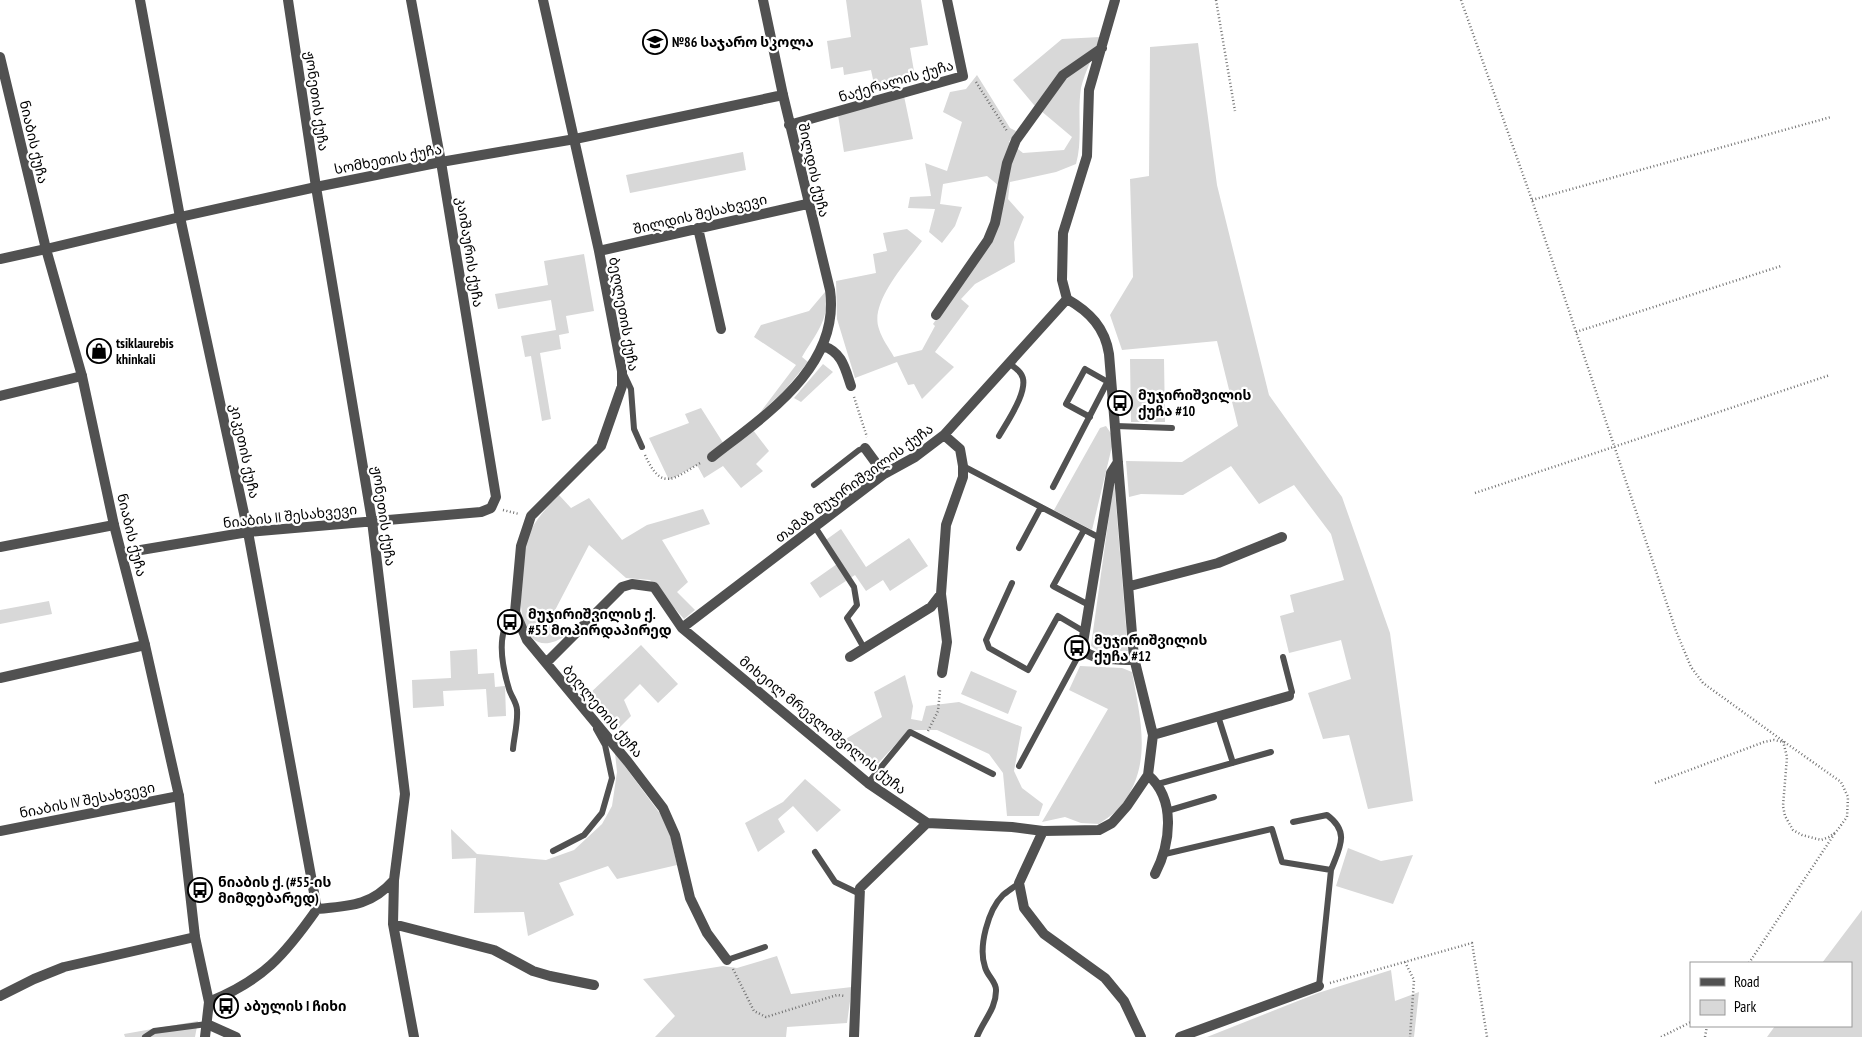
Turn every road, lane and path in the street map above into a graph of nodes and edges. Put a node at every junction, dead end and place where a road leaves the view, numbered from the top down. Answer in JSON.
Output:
{"nodes":[{"id":1,"x":140,"y":0,"type":"edge"},
{"id":2,"x":288,"y":0,"type":"edge"},
{"id":3,"x":411,"y":0,"type":"edge"},
{"id":4,"x":543,"y":0,"type":"edge"},
{"id":5,"x":763,"y":0,"type":"edge"},
{"id":6,"x":947,"y":0,"type":"edge"},
{"id":7,"x":1115,"y":0,"type":"edge"},
{"id":8,"x":1216,"y":0,"type":"edge"},
{"id":9,"x":1461,"y":0,"type":"edge"},
{"id":10,"x":1102,"y":48,"type":"junction"},
{"id":11,"x":0,"y":57,"type":"edge"},
{"id":12,"x":976,"y":82,"type":"dead end"},
{"id":13,"x":783,"y":94,"type":"junction"},
{"id":14,"x":1236,"y":111,"type":"dead end"},
{"id":15,"x":1831,"y":117,"type":"dead end"},
{"id":16,"x":790,"y":125,"type":"junction"},
{"id":17,"x":1007,"y":131,"type":"dead end"},
{"id":18,"x":575,"y":139,"type":"junction"},
{"id":19,"x":441,"y":162,"type":"junction"},
{"id":20,"x":316,"y":188,"type":"junction"},
{"id":21,"x":1532,"y":200,"type":"junction"},
{"id":22,"x":808,"y":204,"type":"junction"},
{"id":23,"x":180,"y":217,"type":"junction"},
{"id":24,"x":698,"y":228,"type":"junction"},
{"id":25,"x":46,"y":249,"type":"junction"},
{"id":26,"x":599,"y":251,"type":"junction"},
{"id":27,"x":0,"y":259,"type":"edge"},
{"id":28,"x":1781,"y":266,"type":"dead end"},
{"id":29,"x":1067,"y":299,"type":"junction"},
{"id":30,"x":936,"y":315,"type":"dead end"},
{"id":31,"x":721,"y":329,"type":"dead end"},
{"id":32,"x":1576,"y":332,"type":"junction"},
{"id":33,"x":823,"y":346,"type":"junction"},
{"id":34,"x":1009,"y":364,"type":"junction"},
{"id":35,"x":622,"y":371,"type":"junction"},
{"id":36,"x":82,"y":376,"type":"junction"},
{"id":37,"x":1830,"y":376,"type":"dead end"},
{"id":38,"x":1109,"y":379,"type":"junction"},
{"id":39,"x":851,"y":386,"type":"joint"},
{"id":40,"x":0,"y":396,"type":"edge"},
{"id":41,"x":1090,"y":417,"type":"junction"},
{"id":42,"x":1116,"y":426,"type":"junction"},
{"id":43,"x":1172,"y":428,"type":"dead end"},
{"id":44,"x":944,"y":435,"type":"junction"},
{"id":45,"x":999,"y":436,"type":"dead end"},
{"id":46,"x":867,"y":445,"type":"junction"},
{"id":47,"x":1614,"y":446,"type":"junction"},
{"id":48,"x":642,"y":447,"type":"joint"},
{"id":49,"x":712,"y":457,"type":"joint"},
{"id":50,"x":1118,"y":462,"type":"junction"},
{"id":51,"x":963,"y":466,"type":"junction"},
{"id":52,"x":884,"y":474,"type":"junction"},
{"id":53,"x":814,"y":485,"type":"dead end"},
{"id":54,"x":1053,"y":487,"type":"dead end"},
{"id":55,"x":1475,"y":492,"type":"dead end"},
{"id":56,"x":1041,"y":507,"type":"junction"},
{"id":57,"x":491,"y":508,"type":"junction"},
{"id":58,"x":531,"y":516,"type":"junction"},
{"id":59,"x":372,"y":521,"type":"junction"},
{"id":60,"x":114,"y":525,"type":"junction"},
{"id":61,"x":816,"y":528,"type":"junction"},
{"id":62,"x":1084,"y":530,"type":"junction"},
{"id":63,"x":248,"y":532,"type":"junction"},
{"id":64,"x":1282,"y":537,"type":"dead end"},
{"id":65,"x":1100,"y":538,"type":"junction"},
{"id":66,"x":0,"y":547,"type":"edge"},
{"id":67,"x":1019,"y":548,"type":"dead end"},
{"id":68,"x":123,"y":553,"type":"junction"},
{"id":69,"x":1012,"y":583,"type":"dead end"},
{"id":70,"x":1130,"y":586,"type":"junction"},
{"id":71,"x":941,"y":594,"type":"junction"},
{"id":72,"x":1089,"y":605,"type":"junction"},
{"id":73,"x":515,"y":612,"type":"junction"},
{"id":74,"x":682,"y":628,"type":"junction"},
{"id":75,"x":1085,"y":632,"type":"junction"},
{"id":76,"x":145,"y":645,"type":"junction"},
{"id":77,"x":864,"y":648,"type":"junction"},
{"id":78,"x":1082,"y":649,"type":"junction"},
{"id":79,"x":850,"y":657,"type":"dead end"},
{"id":80,"x":1134,"y":658,"type":"junction"},
{"id":81,"x":1283,"y":658,"type":"dead end"},
{"id":82,"x":546,"y":663,"type":"junction"},
{"id":83,"x":942,"y":673,"type":"dead end"},
{"id":84,"x":0,"y":678,"type":"edge"},
{"id":85,"x":940,"y":690,"type":"dead end"},
{"id":86,"x":1289,"y":696,"type":"joint"},
{"id":87,"x":588,"y":714,"type":"junction"},
{"id":88,"x":1218,"y":716,"type":"junction"},
{"id":89,"x":934,"y":721,"type":"dead end"},
{"id":90,"x":1153,"y":735,"type":"junction"},
{"id":91,"x":1783,"y":742,"type":"junction"},
{"id":92,"x":513,"y":749,"type":"dead end"},
{"id":93,"x":1271,"y":752,"type":"dead end"},
{"id":94,"x":1233,"y":763,"type":"junction"},
{"id":95,"x":1019,"y":766,"type":"dead end"},
{"id":96,"x":993,"y":774,"type":"dead end"},
{"id":97,"x":1148,"y":775,"type":"junction"},
{"id":98,"x":868,"y":783,"type":"junction"},
{"id":99,"x":1655,"y":783,"type":"dead end"},
{"id":100,"x":1158,"y":784,"type":"junction"},
{"id":101,"x":179,"y":796,"type":"junction"},
{"id":102,"x":1214,"y":797,"type":"dead end"},
{"id":103,"x":1167,"y":811,"type":"junction"},
{"id":104,"x":1293,"y":822,"type":"dead end"},
{"id":105,"x":927,"y":823,"type":"junction"},
{"id":106,"x":0,"y":831,"type":"edge"},
{"id":107,"x":1043,"y":831,"type":"junction"},
{"id":108,"x":1836,"y":832,"type":"junction"},
{"id":109,"x":553,"y":850,"type":"dead end"},
{"id":110,"x":815,"y":852,"type":"dead end"},
{"id":111,"x":1165,"y":854,"type":"junction"},
{"id":112,"x":1331,"y":870,"type":"junction"},
{"id":113,"x":1155,"y":874,"type":"dead end"},
{"id":114,"x":394,"y":880,"type":"junction"},
{"id":115,"x":1019,"y":883,"type":"junction"},
{"id":116,"x":858,"y":893,"type":"junction"},
{"id":117,"x":317,"y":909,"type":"junction"},
{"id":118,"x":393,"y":924,"type":"junction"},
{"id":119,"x":195,"y":937,"type":"junction"},
{"id":120,"x":765,"y":948,"type":"dead end"},
{"id":121,"x":727,"y":960,"type":"junction"},
{"id":122,"x":1405,"y":962,"type":"junction"},
{"id":123,"x":1750,"y":962,"type":"edge"},
{"id":124,"x":594,"y":985,"type":"dead end"},
{"id":125,"x":1319,"y":986,"type":"junction"},
{"id":126,"x":0,"y":996,"type":"edge"},
{"id":127,"x":856,"y":996,"type":"junction"},
{"id":128,"x":209,"y":1002,"type":"junction"},
{"id":129,"x":1690,"y":1022,"type":"edge"},
{"id":130,"x":207,"y":1024,"type":"junction"},
{"id":131,"x":145,"y":1037,"type":"edge"},
{"id":132,"x":205,"y":1037,"type":"edge"},
{"id":133,"x":236,"y":1037,"type":"edge"},
{"id":134,"x":414,"y":1037,"type":"edge"},
{"id":135,"x":854,"y":1037,"type":"edge"},
{"id":136,"x":977,"y":1037,"type":"edge"},
{"id":137,"x":1141,"y":1037,"type":"edge"},
{"id":138,"x":1180,"y":1037,"type":"edge"},
{"id":139,"x":1410,"y":1037,"type":"edge"},
{"id":140,"x":1488,"y":1037,"type":"edge"},
{"id":141,"x":1661,"y":1037,"type":"edge"}],
"edges":[{"from":1,"to":23,"type":"street","name":"კიკეთის ქუჩა"},
{"from":2,"to":20,"type":"street","name":"ჟონეთის ქუჩა"},
{"from":3,"to":19,"type":"street","name":"კაიშაურის ქუჩა"},
{"from":4,"to":18,"type":"street","name":"ბეღლეთის ქუჩა"},
{"from":5,"to":13,"type":"street","name":"შილდის ქუჩა"},
{"from":6,"to":16,"type":"street","name":"ნაქერალის ქუჩა"},
{"from":7,"to":10,"type":"street"},
{"from":8,"to":14,"type":"path"},
{"from":9,"to":21,"type":"path"},
{"from":10,"to":29,"type":"street"},
{"from":10,"to":30,"type":"street"},
{"from":11,"to":25,"type":"street","name":"ნიაბის ქუჩა"},
{"from":12,"to":17,"type":"path"},
{"from":13,"to":16,"type":"street","name":"შილდის ქუჩა"},
{"from":13,"to":18,"type":"street","name":"სომხეთის ქუჩა"},
{"from":15,"to":21,"type":"path"},
{"from":16,"to":22,"type":"street","name":"შილდის ქუჩა"},
{"from":18,"to":19,"type":"street","name":"სომხეთის ქუჩა"},
{"from":18,"to":26,"type":"street","name":"ბეღლეთის ქუჩა"},
{"from":19,"to":20,"type":"street","name":"სომხეთის ქუჩა"},
{"from":19,"to":57,"type":"street","name":"კაიშაურის ქუჩა"},
{"from":20,"to":23,"type":"street","name":"სომხეთის ქუჩა"},
{"from":20,"to":59,"type":"street","name":"ჟონეთის ქუჩა"},
{"from":21,"to":32,"type":"path"},
{"from":22,"to":24,"type":"street","name":"შილდის შესახვევი"},
{"from":22,"to":33,"type":"street","name":"შილდის ქუჩა"},
{"from":23,"to":25,"type":"street","name":"სომხეთის ქუჩა"},
{"from":23,"to":63,"type":"street","name":"კიკეთის ქუჩა"},
{"from":24,"to":26,"type":"street","name":"შილდის შესახვევი"},
{"from":24,"to":31,"type":"street"},
{"from":25,"to":27,"type":"street","name":"სომხეთის ქუჩა"},
{"from":25,"to":36,"type":"street","name":"ნიაბის ქუჩა"},
{"from":26,"to":35,"type":"street","name":"ბეღლეთის ქუჩა"},
{"from":28,"to":32,"type":"path"},
{"from":29,"to":34,"type":"street","name":"თამაზ მუჯირიშვილის ქუჩა"},
{"from":29,"to":38,"type":"street"},
{"from":32,"to":47,"type":"path"},
{"from":33,"to":39,"type":"street"},
{"from":33,"to":49,"type":"street","name":"შილდის ქუჩა"},
{"from":34,"to":44,"type":"street","name":"თამაზ მუჯირიშვილის ქუჩა"},
{"from":34,"to":45,"type":"lane"},
{"from":35,"to":48,"type":"lane"},
{"from":35,"to":58,"type":"street","name":"ბეღლეთის ქუჩა"},
{"from":36,"to":40,"type":"street"},
{"from":36,"to":60,"type":"street","name":"ნიაბის ქუჩა"},
{"from":37,"to":47,"type":"path"},
{"from":38,"to":41,"type":"lane"},
{"from":38,"to":41,"type":"lane"},
{"from":38,"to":42,"type":"street"},
{"from":39,"to":46,"type":"path"},
{"from":41,"to":54,"type":"lane"},
{"from":42,"to":43,"type":"lane"},
{"from":42,"to":50,"type":"street"},
{"from":44,"to":51,"type":"street"},
{"from":44,"to":52,"type":"street","name":"თამაზ მუჯირიშვილის ქუჩა"},
{"from":46,"to":52,"type":"street"},
{"from":46,"to":53,"type":"lane"},
{"from":47,"to":55,"type":"path"},
{"from":47,"to":91,"type":"path"},
{"from":48,"to":49,"type":"path"},
{"from":50,"to":65,"type":"street"},
{"from":50,"to":70,"type":"street"},
{"from":51,"to":56,"type":"lane"},
{"from":51,"to":71,"type":"street"},
{"from":52,"to":61,"type":"street","name":"თამაზ მუჯირიშვილის ქუჩა"},
{"from":56,"to":62,"type":"lane"},
{"from":56,"to":67,"type":"lane"},
{"from":57,"to":58,"type":"path"},
{"from":57,"to":59,"type":"street","name":"ნიაბის II შესახვევი"},
{"from":58,"to":73,"type":"street","name":"ბეღლეთის ქუჩა"},
{"from":59,"to":63,"type":"street","name":"ნიაბის II შესახვევი"},
{"from":59,"to":114,"type":"street","name":"ჟონეთის ქუჩა"},
{"from":60,"to":66,"type":"street"},
{"from":60,"to":68,"type":"street","name":"ნიაბის ქუჩა"},
{"from":61,"to":74,"type":"street","name":"თამაზ მუჯირიშვილის ქუჩა"},
{"from":61,"to":77,"type":"lane"},
{"from":62,"to":65,"type":"lane"},
{"from":62,"to":72,"type":"lane"},
{"from":63,"to":68,"type":"street","name":"ნიაბის II შესახვევი"},
{"from":63,"to":117,"type":"street","name":"კიკეთის ქუჩა"},
{"from":64,"to":70,"type":"street"},
{"from":65,"to":72,"type":"street"},
{"from":68,"to":76,"type":"street","name":"ნიაბის ქუჩა"},
{"from":69,"to":75,"type":"lane"},
{"from":70,"to":80,"type":"street"},
{"from":71,"to":77,"type":"street"},
{"from":71,"to":83,"type":"street"},
{"from":72,"to":75,"type":"street"},
{"from":73,"to":82,"type":"street","name":"ბეღლეთის ქუჩა"},
{"from":73,"to":92,"type":"lane"},
{"from":74,"to":82,"type":"street","name":"მიხეილ მრევლიშვილის ქუჩა"},
{"from":74,"to":98,"type":"street","name":"მიხეილ მრევლიშვილის ქუჩა"},
{"from":75,"to":78,"type":"street"},
{"from":76,"to":84,"type":"street"},
{"from":76,"to":101,"type":"street","name":"ნიაბის ქუჩა"},
{"from":77,"to":79,"type":"street"},
{"from":78,"to":80,"type":"street"},
{"from":78,"to":95,"type":"lane"},
{"from":80,"to":90,"type":"street"},
{"from":81,"to":86,"type":"lane"},
{"from":82,"to":87,"type":"street","name":"ბეღლეთის ქუჩა"},
{"from":85,"to":89,"type":"path"},
{"from":86,"to":88,"type":"street"},
{"from":87,"to":109,"type":"lane"},
{"from":87,"to":121,"type":"street","name":"ბეღლეთის ქუჩა"},
{"from":88,"to":90,"type":"street"},
{"from":88,"to":94,"type":"lane"},
{"from":90,"to":97,"type":"street"},
{"from":91,"to":99,"type":"path"},
{"from":91,"to":108,"type":"path"},
{"from":91,"to":108,"type":"path"},
{"from":93,"to":94,"type":"lane"},
{"from":94,"to":100,"type":"lane"},
{"from":96,"to":98,"type":"lane"},
{"from":97,"to":100,"type":"street"},
{"from":97,"to":107,"type":"street"},
{"from":98,"to":105,"type":"street","name":"მიხეილ მრევლიშვილის ქუჩა"},
{"from":100,"to":103,"type":"street"},
{"from":101,"to":106,"type":"street","name":"ნიაბის IV შესახვევი"},
{"from":101,"to":119,"type":"street","name":"ნიაბის ქუჩა"},
{"from":102,"to":103,"type":"lane"},
{"from":103,"to":111,"type":"street"},
{"from":104,"to":112,"type":"lane"},
{"from":105,"to":107,"type":"street"},
{"from":105,"to":116,"type":"street"},
{"from":107,"to":115,"type":"street"},
{"from":108,"to":123,"type":"path"},
{"from":110,"to":116,"type":"lane"},
{"from":111,"to":112,"type":"lane"},
{"from":111,"to":113,"type":"street"},
{"from":112,"to":125,"type":"lane"},
{"from":114,"to":117,"type":"street"},
{"from":114,"to":118,"type":"street","name":"ჟონეთის ქუჩა"},
{"from":115,"to":136,"type":"lane"},
{"from":115,"to":137,"type":"street"},
{"from":116,"to":127,"type":"street"},
{"from":117,"to":128,"type":"street"},
{"from":118,"to":124,"type":"street"},
{"from":118,"to":134,"type":"street","name":"ჟონეთის ქუჩა"},
{"from":119,"to":126,"type":"street"},
{"from":119,"to":128,"type":"street","name":"ნიაბის ქუჩა"},
{"from":120,"to":121,"type":"lane"},
{"from":121,"to":127,"type":"path"},
{"from":122,"to":125,"type":"path"},
{"from":122,"to":139,"type":"path"},
{"from":122,"to":140,"type":"path"},
{"from":125,"to":138,"type":"street"},
{"from":127,"to":135,"type":"street"},
{"from":128,"to":130,"type":"street","name":"ნიაბის ქუჩა"},
{"from":129,"to":141,"type":"path"},
{"from":130,"to":131,"type":"lane"},
{"from":130,"to":132,"type":"street","name":"ნიაბის ქუჩა"},
{"from":130,"to":133,"type":"street"}]}
